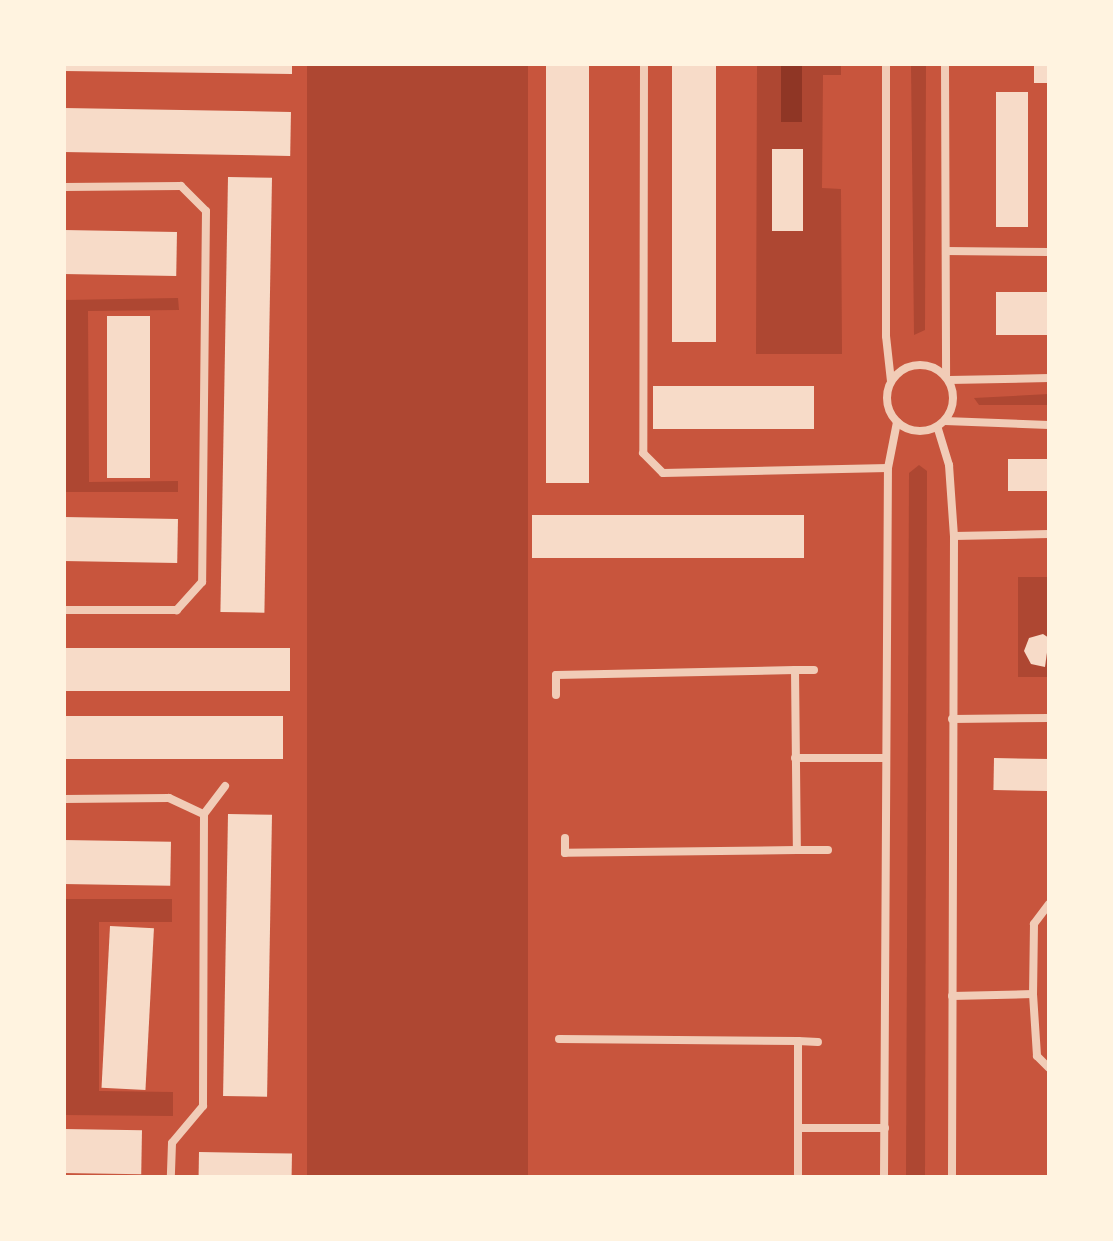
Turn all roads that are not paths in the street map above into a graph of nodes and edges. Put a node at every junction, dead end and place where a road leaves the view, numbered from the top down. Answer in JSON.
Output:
{"nodes":[{"id":1,"x":644,"y":64,"type":"edge"},
{"id":2,"x":886,"y":64,"type":"edge"},
{"id":3,"x":945,"y":64,"type":"edge"},
{"id":4,"x":64,"y":187,"type":"edge"},
{"id":5,"x":946,"y":251,"type":"junction"},
{"id":6,"x":1049,"y":252,"type":"edge"},
{"id":7,"x":947,"y":378,"type":"junction"},
{"id":8,"x":1049,"y":378,"type":"edge"},
{"id":9,"x":891,"y":381,"type":"junction"},
{"id":10,"x":945,"y":421,"type":"junction"},
{"id":11,"x":897,"y":422,"type":"junction"},
{"id":12,"x":1049,"y":425,"type":"edge"},
{"id":13,"x":938,"y":429,"type":"junction"},
{"id":14,"x":888,"y":468,"type":"junction"},
{"id":15,"x":1049,"y":534,"type":"edge"},
{"id":16,"x":954,"y":536,"type":"junction"},
{"id":17,"x":64,"y":610,"type":"edge"},
{"id":18,"x":795,"y":670,"type":"junction"},
{"id":19,"x":814,"y":670,"type":"dead end"},
{"id":20,"x":556,"y":695,"type":"dead end"},
{"id":21,"x":1049,"y":718,"type":"edge"},
{"id":22,"x":952,"y":719,"type":"junction"},
{"id":23,"x":795,"y":758,"type":"junction"},
{"id":24,"x":885,"y":758,"type":"junction"},
{"id":25,"x":225,"y":786,"type":"dead end"},
{"id":26,"x":64,"y":799,"type":"edge"},
{"id":27,"x":204,"y":814,"type":"junction"},
{"id":28,"x":565,"y":838,"type":"dead end"},
{"id":29,"x":797,"y":850,"type":"junction"},
{"id":30,"x":828,"y":850,"type":"dead end"},
{"id":31,"x":1049,"y":904,"type":"edge"},
{"id":32,"x":1033,"y":994,"type":"junction"},
{"id":33,"x":952,"y":996,"type":"junction"},
{"id":34,"x":559,"y":1039,"type":"dead end"},
{"id":35,"x":798,"y":1041,"type":"junction"},
{"id":36,"x":818,"y":1042,"type":"dead end"},
{"id":37,"x":1049,"y":1068,"type":"edge"},
{"id":38,"x":798,"y":1128,"type":"junction"},
{"id":39,"x":885,"y":1128,"type":"junction"},
{"id":40,"x":171,"y":1177,"type":"edge"},
{"id":41,"x":798,"y":1177,"type":"edge"},
{"id":42,"x":884,"y":1177,"type":"edge"},
{"id":43,"x":952,"y":1177,"type":"edge"}],
"edges":[{"from":1,"to":14,"type":"street"},
{"from":2,"to":9,"type":"street"},
{"from":3,"to":5,"type":"street"},
{"from":4,"to":17,"type":"street"},
{"from":5,"to":6,"type":"street"},
{"from":5,"to":7,"type":"street"},
{"from":7,"to":8,"type":"street"},
{"from":7,"to":9,"type":"street"},
{"from":7,"to":10,"type":"street"},
{"from":9,"to":11,"type":"street"},
{"from":10,"to":12,"type":"street"},
{"from":10,"to":13,"type":"street"},
{"from":11,"to":13,"type":"street"},
{"from":11,"to":14,"type":"street"},
{"from":13,"to":16,"type":"street"},
{"from":14,"to":24,"type":"street"},
{"from":15,"to":16,"type":"street"},
{"from":16,"to":22,"type":"street"},
{"from":18,"to":19,"type":"street"},
{"from":18,"to":20,"type":"street"},
{"from":18,"to":23,"type":"street"},
{"from":21,"to":22,"type":"street"},
{"from":22,"to":33,"type":"street"},
{"from":23,"to":24,"type":"street"},
{"from":23,"to":29,"type":"street"},
{"from":24,"to":39,"type":"street"},
{"from":25,"to":27,"type":"street"},
{"from":26,"to":27,"type":"street"},
{"from":27,"to":40,"type":"street"},
{"from":28,"to":29,"type":"street"},
{"from":29,"to":30,"type":"street"},
{"from":31,"to":32,"type":"street"},
{"from":32,"to":33,"type":"street"},
{"from":32,"to":37,"type":"street"},
{"from":33,"to":43,"type":"street"},
{"from":34,"to":35,"type":"street"},
{"from":35,"to":36,"type":"street"},
{"from":35,"to":38,"type":"street"},
{"from":38,"to":39,"type":"street"},
{"from":38,"to":41,"type":"street"},
{"from":39,"to":42,"type":"street"}]}
